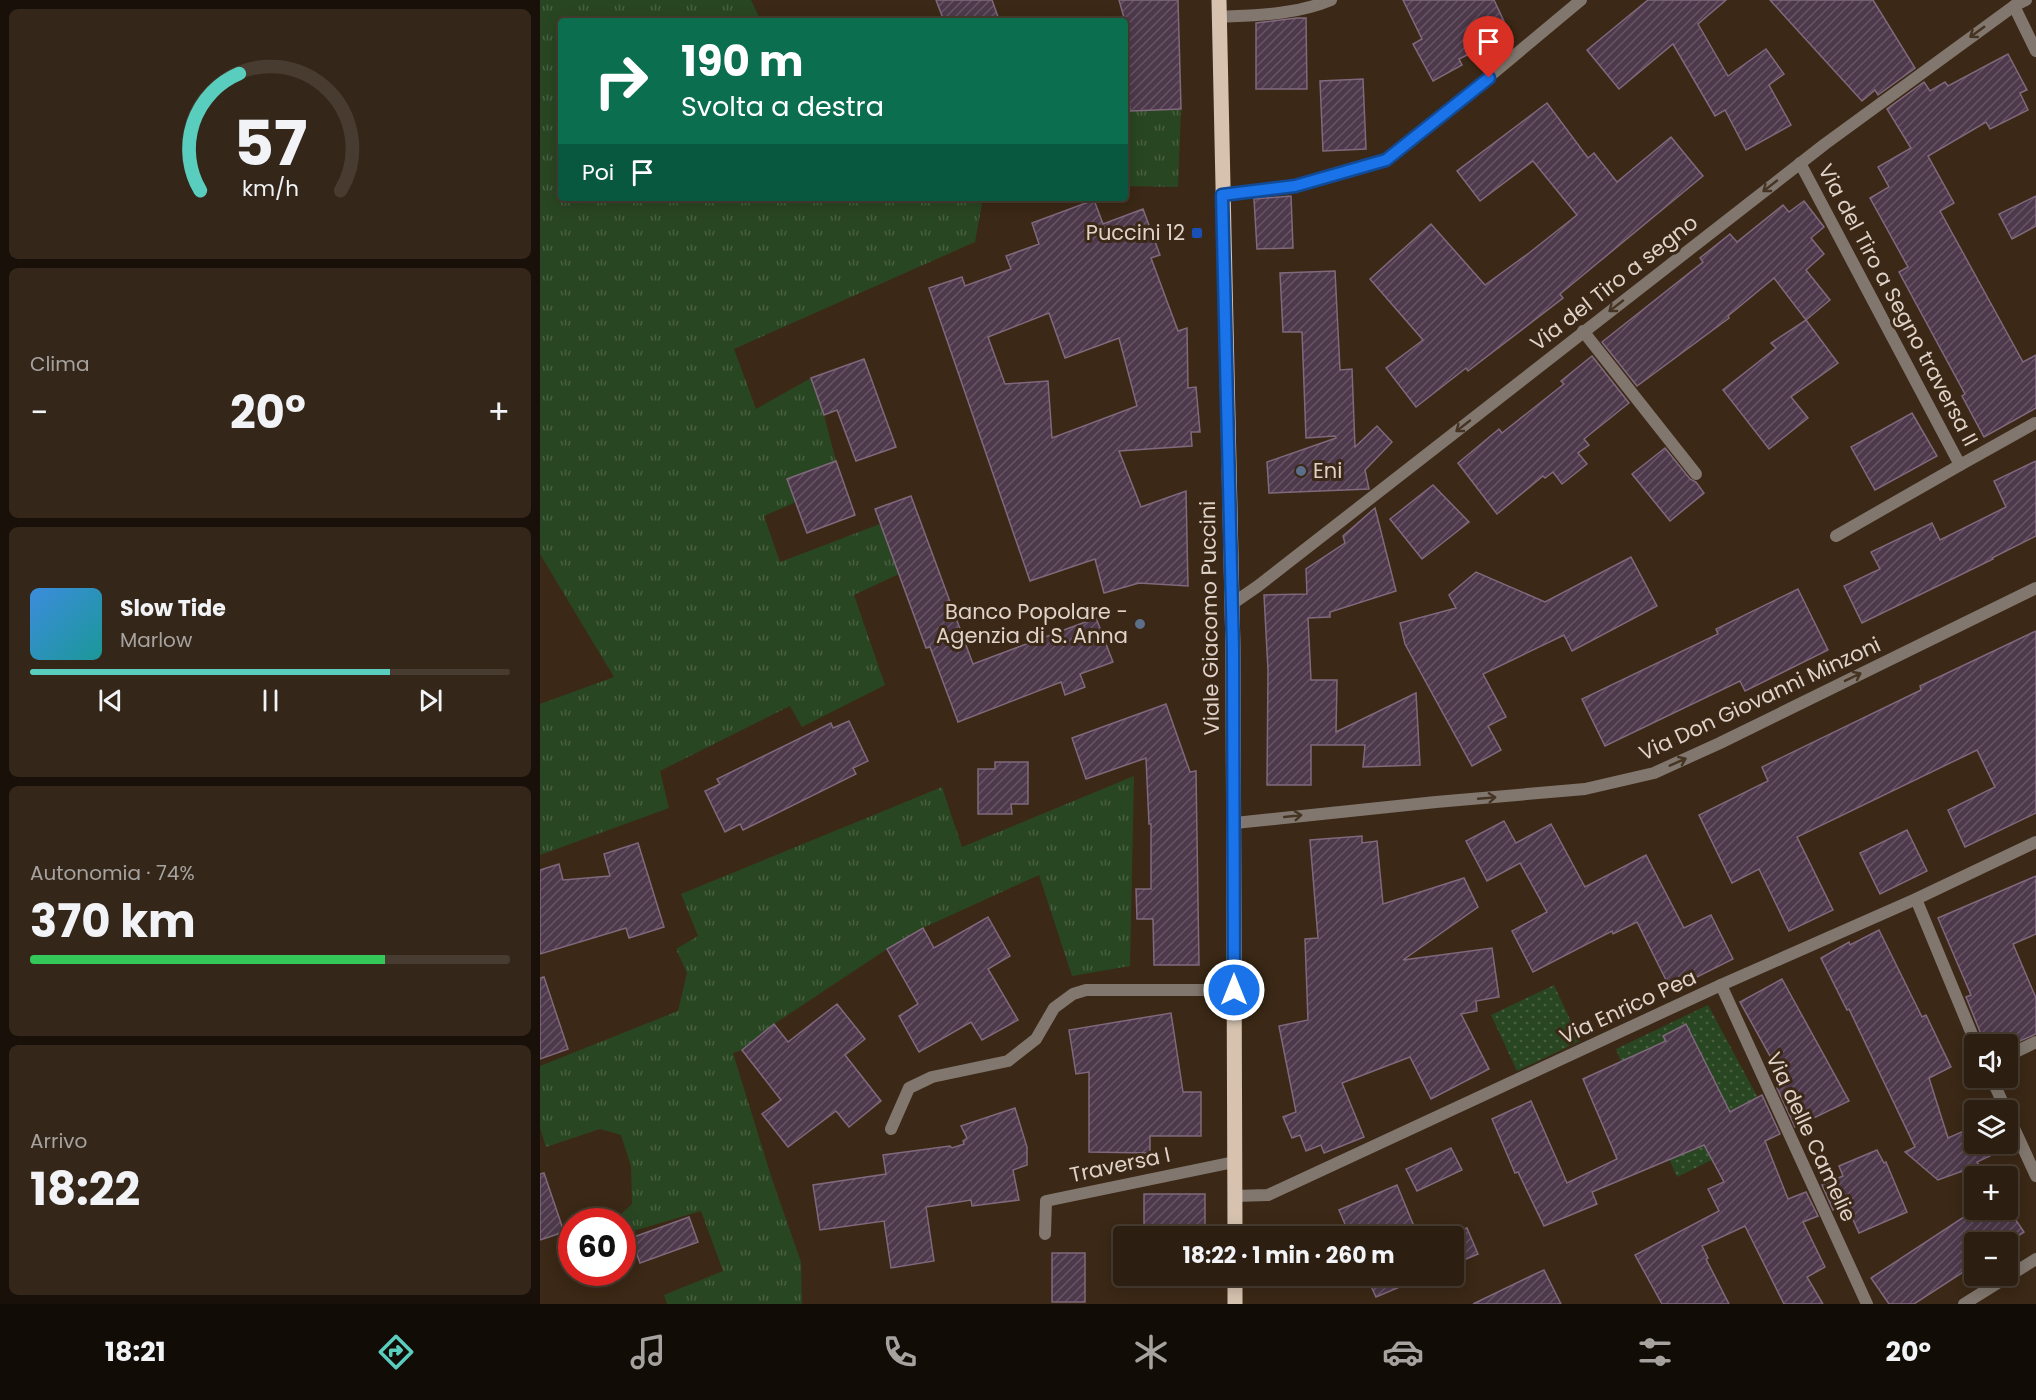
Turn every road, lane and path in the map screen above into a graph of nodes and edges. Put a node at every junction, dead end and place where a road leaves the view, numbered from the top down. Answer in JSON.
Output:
{"nodes":[{"id":1,"x":1219,"y":0,"type":"edge"},
{"id":2,"x":1331,"y":0,"type":"edge"},
{"id":3,"x":1581,"y":0,"type":"edge"},
{"id":4,"x":2026,"y":0,"type":"edge"},
{"id":5,"x":2014,"y":6,"type":"junction"},
{"id":6,"x":1219,"y":17,"type":"junction"},
{"id":7,"x":2036,"y":51,"type":"edge"},
{"id":8,"x":1800,"y":163,"type":"junction"},
{"id":9,"x":1222,"y":195,"type":"junction"},
{"id":10,"x":1583,"y":331,"type":"junction"},
{"id":11,"x":2036,"y":423,"type":"edge"},
{"id":12,"x":1960,"y":465,"type":"junction"},
{"id":13,"x":1696,"y":474,"type":"dead end"},
{"id":14,"x":1836,"y":536,"type":"dead end"},
{"id":15,"x":2036,"y":588,"type":"edge"},
{"id":16,"x":1232,"y":604,"type":"junction"},
{"id":17,"x":1235,"y":823,"type":"junction"},
{"id":18,"x":2036,"y":842,"type":"edge"},
{"id":19,"x":1916,"y":899,"type":"junction"},
{"id":20,"x":1721,"y":985,"type":"junction"},
{"id":21,"x":1234,"y":990,"type":"junction"},
{"id":22,"x":1972,"y":1034,"type":"edge"},
{"id":23,"x":2036,"y":1042,"type":"edge"},
{"id":24,"x":2018,"y":1051,"type":"edge"},
{"id":25,"x":891,"y":1129,"type":"dead end"},
{"id":26,"x":2018,"y":1137,"type":"edge"},
{"id":27,"x":1234,"y":1162,"type":"junction"},
{"id":28,"x":2036,"y":1176,"type":"edge"},
{"id":29,"x":1234,"y":1196,"type":"junction"},
{"id":30,"x":1235,"y":1226,"type":"edge"},
{"id":31,"x":1045,"y":1234,"type":"dead end"},
{"id":32,"x":2036,"y":1259,"type":"edge"},
{"id":33,"x":1235,"y":1286,"type":"edge"},
{"id":34,"x":1235,"y":1304,"type":"edge"},
{"id":35,"x":1866,"y":1304,"type":"edge"},
{"id":36,"x":1964,"y":1304,"type":"edge"}],
"edges":[{"from":1,"to":6,"type":"main road","name":"Viale Giacomo Puccini"},
{"from":2,"to":6,"type":"street"},
{"from":3,"to":9,"type":"street"},
{"from":4,"to":5,"type":"street","name":"Via del Tiro a segno"},
{"from":5,"to":7,"type":"street"},
{"from":5,"to":8,"type":"street","name":"Via del Tiro a segno","one_way":true},
{"from":6,"to":9,"type":"main road","name":"Viale Giacomo Puccini"},
{"from":8,"to":10,"type":"street","name":"Via del Tiro a segno","one_way":true},
{"from":8,"to":12,"type":"street","name":"Via del Tiro a Segno traversa II"},
{"from":9,"to":16,"type":"main road","name":"Viale Giacomo Puccini"},
{"from":10,"to":13,"type":"street"},
{"from":10,"to":16,"type":"street","name":"Via del Tiro a segno","one_way":true},
{"from":11,"to":12,"type":"street","name":"Via del Tiro a Segno traversa II"},
{"from":12,"to":14,"type":"street","name":"Via del Tiro a Segno traversa II"},
{"from":17,"to":15,"type":"street","name":"Via Don Giovanni Minzoni","one_way":true},
{"from":16,"to":17,"type":"main road","name":"Viale Giacomo Puccini"},
{"from":17,"to":21,"type":"main road","name":"Viale Giacomo Puccini"},
{"from":18,"to":19,"type":"street","name":"Via Enrico Pea"},
{"from":19,"to":20,"type":"street","name":"Via Enrico Pea"},
{"from":19,"to":22,"type":"street"},
{"from":20,"to":29,"type":"street","name":"Via Enrico Pea"},
{"from":20,"to":35,"type":"street","name":"Via delle Camelie"},
{"from":21,"to":25,"type":"street"},
{"from":21,"to":27,"type":"main road","name":"Viale Giacomo Puccini"},
{"from":23,"to":24,"type":"street"},
{"from":26,"to":28,"type":"street"},
{"from":27,"to":29,"type":"main road","name":"Viale Giacomo Puccini"},
{"from":27,"to":31,"type":"street","name":"Traversa I"},
{"from":29,"to":30,"type":"main road","name":"Viale Giacomo Puccini"},
{"from":32,"to":36,"type":"street"},
{"from":33,"to":34,"type":"main road"}]}
